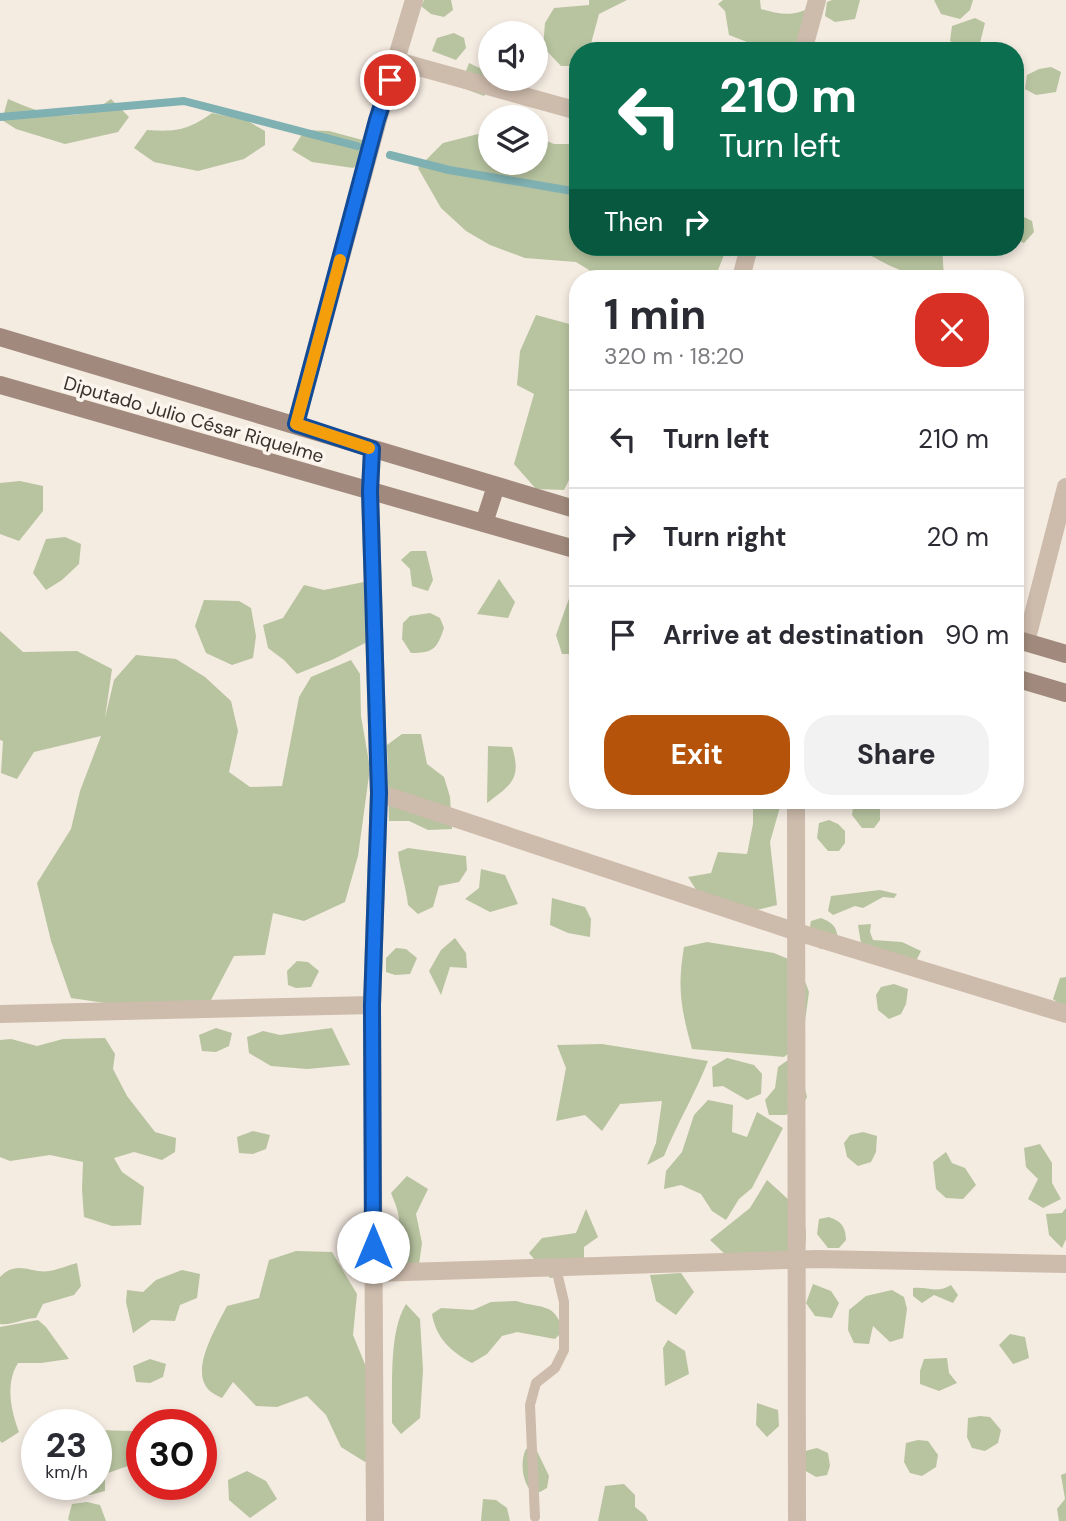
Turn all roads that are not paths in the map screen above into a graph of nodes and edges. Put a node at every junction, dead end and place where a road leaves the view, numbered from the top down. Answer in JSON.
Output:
{"nodes":[{"id":1,"x":414,"y":0,"type":"edge"},
{"id":2,"x":817,"y":0,"type":"edge"},
{"id":3,"x":805,"y":42,"type":"edge"},
{"id":4,"x":397,"y":61,"type":"junction"},
{"id":5,"x":569,"y":109,"type":"edge"},
{"id":6,"x":0,"y":337,"type":"edge"},
{"id":7,"x":0,"y":385,"type":"edge"},
{"id":8,"x":296,"y":424,"type":"junction"},
{"id":9,"x":372,"y":449,"type":"junction"},
{"id":10,"x":496,"y":486,"type":"junction"},
{"id":11,"x":1066,"y":487,"type":"edge"},
{"id":12,"x":370,"y":491,"type":"junction"},
{"id":13,"x":569,"y":507,"type":"edge"},
{"id":14,"x":485,"y":523,"type":"junction"},
{"id":15,"x":569,"y":547,"type":"edge"},
{"id":16,"x":1024,"y":631,"type":"edge"},
{"id":17,"x":1024,"y":642,"type":"edge"},
{"id":18,"x":1066,"y":654,"type":"edge"},
{"id":19,"x":1024,"y":681,"type":"edge"},
{"id":20,"x":1066,"y":693,"type":"edge"},
{"id":21,"x":379,"y":793,"type":"junction"},
{"id":22,"x":796,"y":809,"type":"edge"},
{"id":23,"x":797,"y":932,"type":"junction"},
{"id":24,"x":372,"y":1005,"type":"junction"},
{"id":25,"x":0,"y":1014,"type":"edge"},
{"id":26,"x":1066,"y":1014,"type":"edge"},
{"id":27,"x":796,"y":1261,"type":"junction"},
{"id":28,"x":1066,"y":1264,"type":"edge"},
{"id":29,"x":556,"y":1268,"type":"junction"},
{"id":30,"x":373,"y":1273,"type":"junction"},
{"id":31,"x":535,"y":1517,"type":"dead end"},
{"id":32,"x":374,"y":1521,"type":"edge"},
{"id":33,"x":797,"y":1521,"type":"edge"}],
"edges":[{"from":1,"to":4,"type":"street"},
{"from":2,"to":3,"type":"street"},
{"from":4,"to":5,"type":"street"},
{"from":4,"to":8,"type":"street"},
{"from":6,"to":8,"type":"street","name":"Diputado Julio César Riquelme"},
{"from":7,"to":12,"type":"street","name":"Diputado Julio César Riquelme"},
{"from":8,"to":9,"type":"street","name":"Diputado Julio César Riquelme"},
{"from":9,"to":10,"type":"street","name":"Diputado Julio César Riquelme"},
{"from":9,"to":12,"type":"street"},
{"from":10,"to":13,"type":"street","name":"Diputado Julio César Riquelme"},
{"from":10,"to":14,"type":"street"},
{"from":11,"to":16,"type":"street"},
{"from":12,"to":14,"type":"street","name":"Diputado Julio César Riquelme"},
{"from":12,"to":21,"type":"street"},
{"from":14,"to":15,"type":"street","name":"Diputado Julio César Riquelme"},
{"from":17,"to":18,"type":"street"},
{"from":19,"to":20,"type":"street"},
{"from":21,"to":23,"type":"street"},
{"from":21,"to":24,"type":"street"},
{"from":22,"to":23,"type":"street"},
{"from":23,"to":26,"type":"street"},
{"from":23,"to":27,"type":"street"},
{"from":24,"to":25,"type":"street"},
{"from":24,"to":30,"type":"street"},
{"from":27,"to":28,"type":"street"},
{"from":27,"to":29,"type":"street"},
{"from":27,"to":33,"type":"street"},
{"from":29,"to":30,"type":"street"},
{"from":29,"to":31,"type":"lane"},
{"from":30,"to":32,"type":"street"}]}
